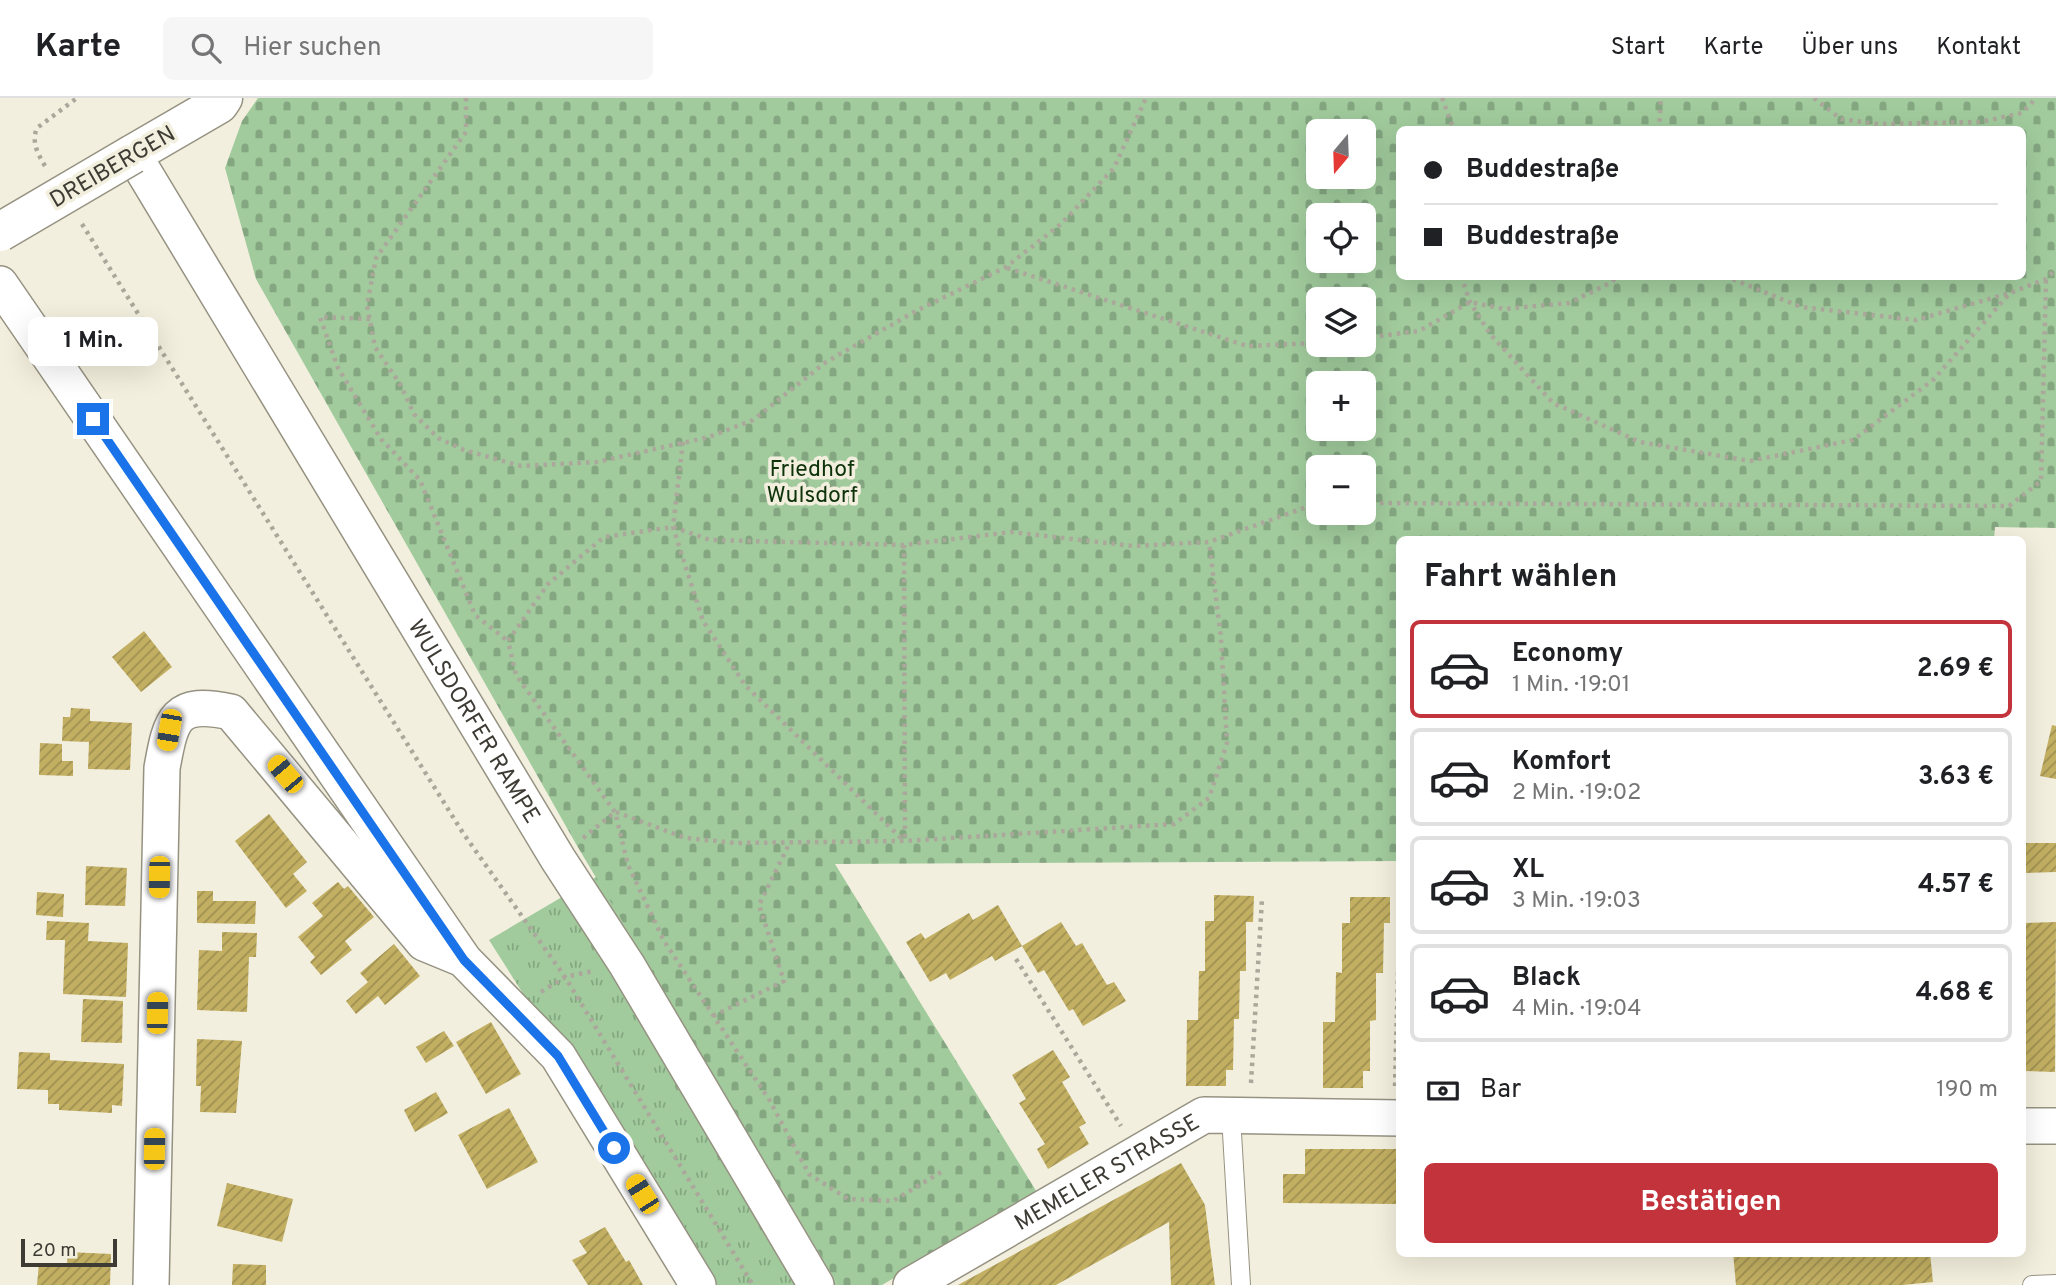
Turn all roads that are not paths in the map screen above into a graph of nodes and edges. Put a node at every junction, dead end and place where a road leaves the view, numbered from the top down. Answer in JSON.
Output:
{"nodes":[{"id":1,"x":223,"y":98,"type":"edge"},
{"id":2,"x":133,"y":154,"type":"junction"},
{"id":3,"x":0,"y":232,"type":"edge"},
{"id":4,"x":0,"y":284,"type":"edge"},
{"id":5,"x":464,"y":960,"type":"junction"},
{"id":6,"x":1240,"y":1116,"type":"junction"},
{"id":7,"x":1396,"y":1118,"type":"edge"},
{"id":8,"x":2026,"y":1126,"type":"edge"},
{"id":9,"x":2056,"y":1126,"type":"edge"},
{"id":10,"x":2056,"y":1284,"type":"edge"},
{"id":11,"x":151,"y":1285,"type":"edge"},
{"id":12,"x":698,"y":1285,"type":"edge"},
{"id":13,"x":817,"y":1285,"type":"edge"},
{"id":14,"x":911,"y":1285,"type":"edge"},
{"id":15,"x":1241,"y":1285,"type":"edge"},
{"id":16,"x":2032,"y":1285,"type":"edge"}],
"edges":[{"from":1,"to":2,"type":"street","name":"DREIBERGEN"},
{"from":2,"to":3,"type":"street","name":"DREIBERGEN","bridge":true},
{"from":2,"to":13,"type":"street","name":"WULSDORFER RAMPE"},
{"from":4,"to":5,"type":"street"},
{"from":5,"to":11,"type":"street"},
{"from":5,"to":12,"type":"street"},
{"from":6,"to":7,"type":"street","name":"MEMELER STRASSE"},
{"from":6,"to":14,"type":"street","name":"MEMELER STRASSE"},
{"from":6,"to":15,"type":"lane"},
{"from":8,"to":9,"type":"street"},
{"from":10,"to":16,"type":"lane"}]}
